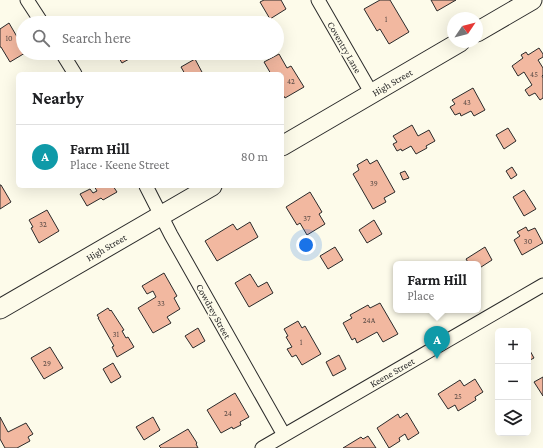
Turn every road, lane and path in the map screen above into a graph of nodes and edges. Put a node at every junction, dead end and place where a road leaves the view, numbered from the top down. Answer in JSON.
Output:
{"nodes":[{"id":1,"x":27,"y":0,"type":"edge"},
{"id":2,"x":318,"y":0,"type":"edge"},
{"id":3,"x":532,"y":0,"type":"edge"},
{"id":4,"x":37,"y":16,"type":"edge"},
{"id":5,"x":483,"y":29,"type":"edge"},
{"id":6,"x":450,"y":48,"type":"edge"},
{"id":7,"x":67,"y":60,"type":"edge"},
{"id":8,"x":75,"y":72,"type":"edge"},
{"id":9,"x":372,"y":94,"type":"junction"},
{"id":10,"x":284,"y":145,"type":"edge"},
{"id":11,"x":147,"y":188,"type":"edge"},
{"id":12,"x":209,"y":188,"type":"edge"},
{"id":13,"x":161,"y":216,"type":"junction"},
{"id":14,"x":543,"y":285,"type":"edge"},
{"id":15,"x":0,"y":309,"type":"edge"},
{"id":16,"x":284,"y":435,"type":"junction"},
{"id":17,"x":262,"y":448,"type":"edge"}],
"edges":[{"from":1,"to":4,"type":"street"},
{"from":2,"to":9,"type":"street","name":"Coventry Lane"},
{"from":3,"to":5,"type":"street"},
{"from":6,"to":9,"type":"street","name":"High Street"},
{"from":7,"to":8,"type":"street"},
{"from":9,"to":10,"type":"street","name":"High Street"},
{"from":11,"to":13,"type":"street","name":"Cowdrey Street"},
{"from":12,"to":13,"type":"street","name":"High Street"},
{"from":13,"to":15,"type":"street","name":"High Street"},
{"from":13,"to":16,"type":"street","name":"Cowdrey Street"},
{"from":14,"to":16,"type":"street","name":"Keene Street"},
{"from":16,"to":17,"type":"street","name":"Keene Street"}]}
